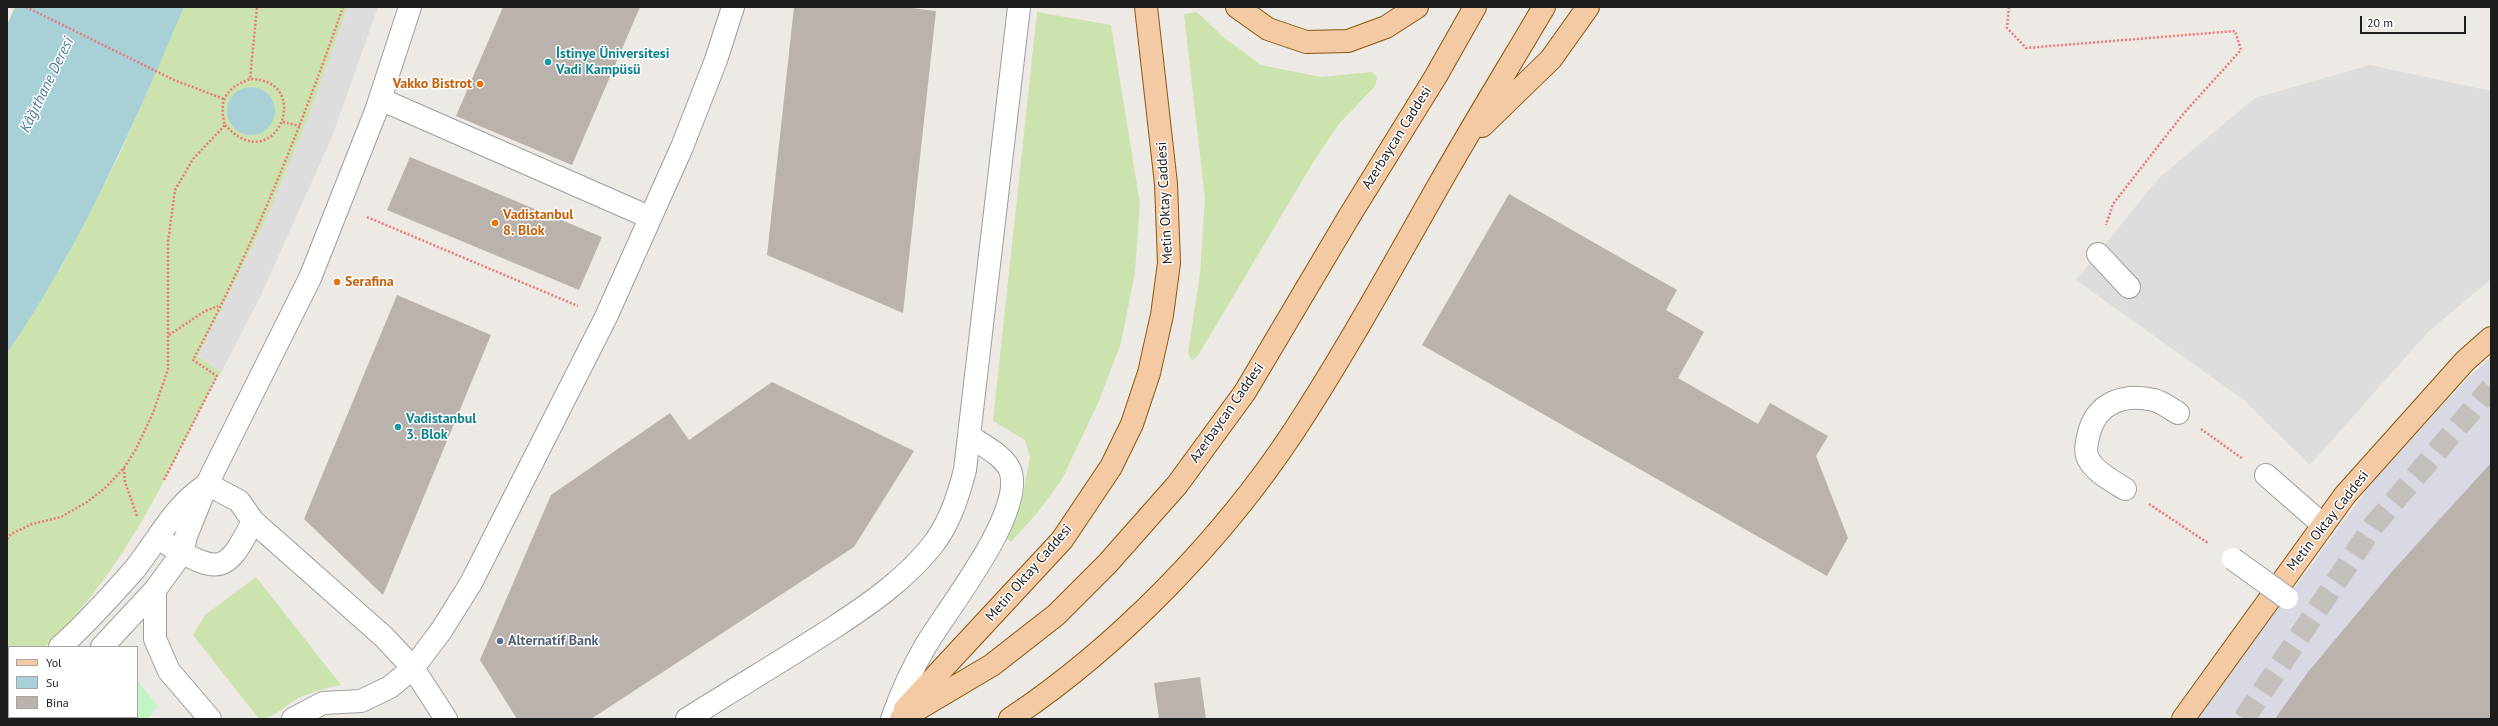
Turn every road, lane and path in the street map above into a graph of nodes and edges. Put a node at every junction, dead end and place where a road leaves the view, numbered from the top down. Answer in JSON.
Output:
{"nodes":[{"id":1,"x":26,"y":7,"type":"edge"},
{"id":2,"x":257,"y":7,"type":"edge"},
{"id":3,"x":344,"y":7,"type":"edge"},
{"id":4,"x":410,"y":7,"type":"edge"},
{"id":5,"x":733,"y":7,"type":"edge"},
{"id":6,"x":1019,"y":7,"type":"edge"},
{"id":7,"x":1146,"y":7,"type":"edge"},
{"id":8,"x":1237,"y":7,"type":"edge"},
{"id":9,"x":1417,"y":7,"type":"edge"},
{"id":10,"x":1474,"y":7,"type":"edge"},
{"id":11,"x":1544,"y":7,"type":"edge"},
{"id":12,"x":1588,"y":7,"type":"edge"},
{"id":13,"x":2009,"y":7,"type":"edge"},
{"id":14,"x":250,"y":79,"type":"junction"},
{"id":15,"x":224,"y":99,"type":"junction"},
{"id":16,"x":380,"y":99,"type":"junction"},
{"id":17,"x":283,"y":122,"type":"junction"},
{"id":18,"x":225,"y":125,"type":"junction"},
{"id":19,"x":300,"y":126,"type":"junction"},
{"id":20,"x":1461,"y":146,"type":"junction"},
{"id":21,"x":339,"y":205,"type":"junction"},
{"id":22,"x":649,"y":218,"type":"junction"},
{"id":23,"x":2098,"y":254,"type":"joint"},
{"id":24,"x":2129,"y":287,"type":"dead end"},
{"id":25,"x":219,"y":306,"type":"junction"},
{"id":26,"x":606,"y":317,"type":"junction"},
{"id":27,"x":169,"y":335,"type":"junction"},
{"id":28,"x":2491,"y":338,"type":"edge"},
{"id":29,"x":2178,"y":413,"type":"joint"},
{"id":30,"x":969,"y":436,"type":"junction"},
{"id":31,"x":124,"y":468,"type":"junction"},
{"id":32,"x":2266,"y":475,"type":"joint"},
{"id":33,"x":163,"y":481,"type":"dead end"},
{"id":34,"x":207,"y":484,"type":"junction"},
{"id":35,"x":2125,"y":489,"type":"joint"},
{"id":36,"x":139,"y":518,"type":"dead end"},
{"id":37,"x":253,"y":521,"type":"junction"},
{"id":38,"x":2323,"y":525,"type":"junction"},
{"id":39,"x":156,"y":537,"type":"junction"},
{"id":40,"x":7,"y":539,"type":"edge"},
{"id":41,"x":182,"y":553,"type":"junction"},
{"id":42,"x":2233,"y":558,"type":"joint"},
{"id":43,"x":155,"y":590,"type":"junction"},
{"id":44,"x":2286,"y":598,"type":"dead end"},
{"id":45,"x":61,"y":646,"type":"edge"},
{"id":46,"x":103,"y":646,"type":"edge"},
{"id":47,"x":413,"y":668,"type":"junction"},
{"id":48,"x":330,"y":711,"type":"edge"},
{"id":49,"x":210,"y":719,"type":"edge"},
{"id":50,"x":293,"y":719,"type":"edge"},
{"id":51,"x":446,"y":719,"type":"edge"},
{"id":52,"x":687,"y":719,"type":"edge"},
{"id":53,"x":892,"y":719,"type":"edge"},
{"id":54,"x":896,"y":719,"type":"edge"},
{"id":55,"x":901,"y":719,"type":"edge"},
{"id":56,"x":1010,"y":719,"type":"edge"},
{"id":57,"x":2183,"y":719,"type":"edge"}],
"edges":[{"from":1,"to":15,"type":"path"},
{"from":2,"to":14,"type":"path"},
{"from":3,"to":19,"type":"path"},
{"from":4,"to":16,"type":"street"},
{"from":5,"to":22,"type":"street"},
{"from":6,"to":30,"type":"street"},
{"from":7,"to":54,"type":"main road","name":"Metin Oktay Caddesi"},
{"from":8,"to":9,"type":"main road"},
{"from":10,"to":55,"type":"main road","name":"Azerbaycan Caddesi"},
{"from":11,"to":20,"type":"main road"},
{"from":12,"to":20,"type":"main road"},
{"from":13,"to":23,"type":"path"},
{"from":14,"to":15,"type":"path"},
{"from":14,"to":17,"type":"path"},
{"from":15,"to":18,"type":"path"},
{"from":16,"to":21,"type":"street"},
{"from":16,"to":22,"type":"street"},
{"from":17,"to":18,"type":"path"},
{"from":17,"to":19,"type":"path"},
{"from":18,"to":27,"type":"path"},
{"from":19,"to":25,"type":"path"},
{"from":20,"to":56,"type":"main road"},
{"from":21,"to":26,"type":"path"},
{"from":21,"to":34,"type":"street"},
{"from":22,"to":26,"type":"street"},
{"from":23,"to":24,"type":"street"},
{"from":25,"to":27,"type":"path"},
{"from":25,"to":33,"type":"path"},
{"from":26,"to":47,"type":"street"},
{"from":27,"to":31,"type":"path"},
{"from":28,"to":38,"type":"main road","name":"Metin Oktay Caddesi"},
{"from":29,"to":32,"type":"path"},
{"from":29,"to":35,"type":"street"},
{"from":30,"to":52,"type":"street"},
{"from":30,"to":53,"type":"street"},
{"from":31,"to":36,"type":"path"},
{"from":31,"to":40,"type":"path"},
{"from":32,"to":38,"type":"street"},
{"from":34,"to":37,"type":"street"},
{"from":34,"to":39,"type":"street"},
{"from":34,"to":41,"type":"street"},
{"from":35,"to":42,"type":"path"},
{"from":37,"to":41,"type":"street"},
{"from":37,"to":47,"type":"street"},
{"from":38,"to":57,"type":"main road","name":"Metin Oktay Caddesi"},
{"from":39,"to":41,"type":"street"},
{"from":39,"to":45,"type":"street"},
{"from":41,"to":43,"type":"street"},
{"from":42,"to":44,"type":"street","bridge":true},
{"from":43,"to":46,"type":"street"},
{"from":43,"to":49,"type":"street"},
{"from":47,"to":48,"type":"street"},
{"from":47,"to":51,"type":"street"},
{"from":48,"to":50,"type":"street"}]}
